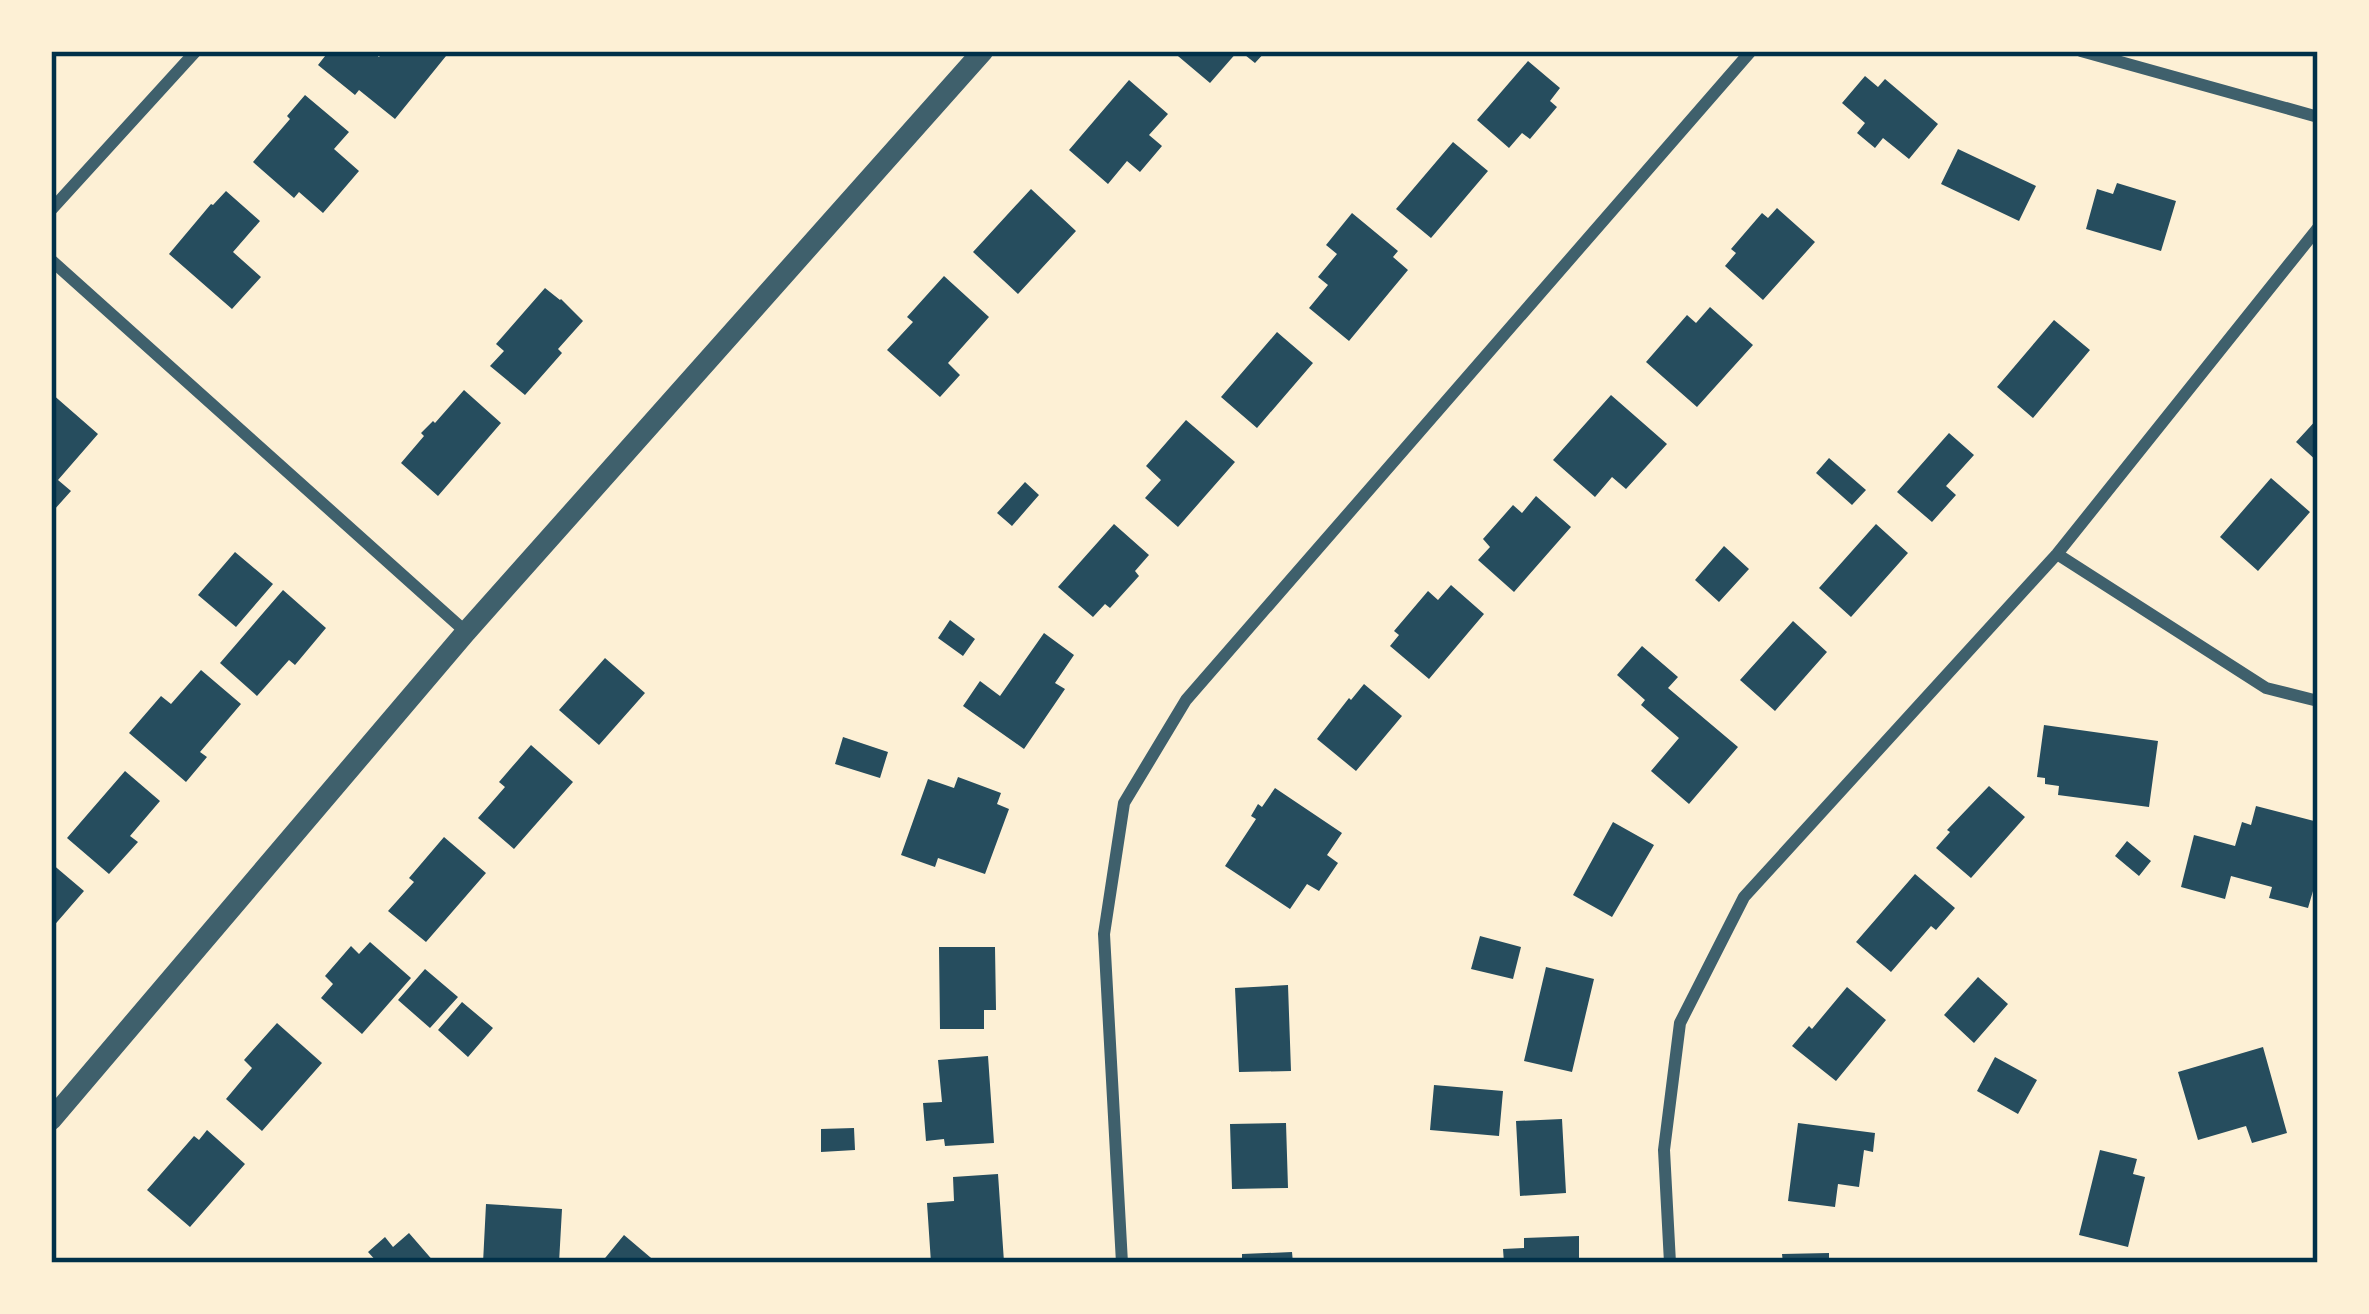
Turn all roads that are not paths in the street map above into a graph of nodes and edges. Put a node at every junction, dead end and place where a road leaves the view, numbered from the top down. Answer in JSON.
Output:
{"nodes":[{"id":1,"x":196,"y":51,"type":"edge"},
{"id":2,"x":983,"y":51,"type":"edge"},
{"id":3,"x":1751,"y":51,"type":"edge"},
{"id":4,"x":2081,"y":51,"type":"edge"},
{"id":5,"x":2318,"y":117,"type":"edge"},
{"id":6,"x":51,"y":210,"type":"edge"},
{"id":7,"x":2318,"y":228,"type":"edge"},
{"id":8,"x":51,"y":260,"type":"edge"},
{"id":9,"x":2057,"y":554,"type":"junction"},
{"id":10,"x":466,"y":632,"type":"junction"},
{"id":11,"x":2318,"y":701,"type":"edge"},
{"id":12,"x":51,"y":1120,"type":"edge"},
{"id":13,"x":1122,"y":1263,"type":"edge"},
{"id":14,"x":1670,"y":1263,"type":"edge"}],
"edges":[{"from":1,"to":6,"type":"street"},
{"from":2,"to":10,"type":"street"},
{"from":3,"to":13,"type":"street"},
{"from":4,"to":5,"type":"street"},
{"from":7,"to":9,"type":"street"},
{"from":8,"to":10,"type":"street"},
{"from":9,"to":11,"type":"street"},
{"from":9,"to":14,"type":"street"},
{"from":10,"to":12,"type":"street"}]}
